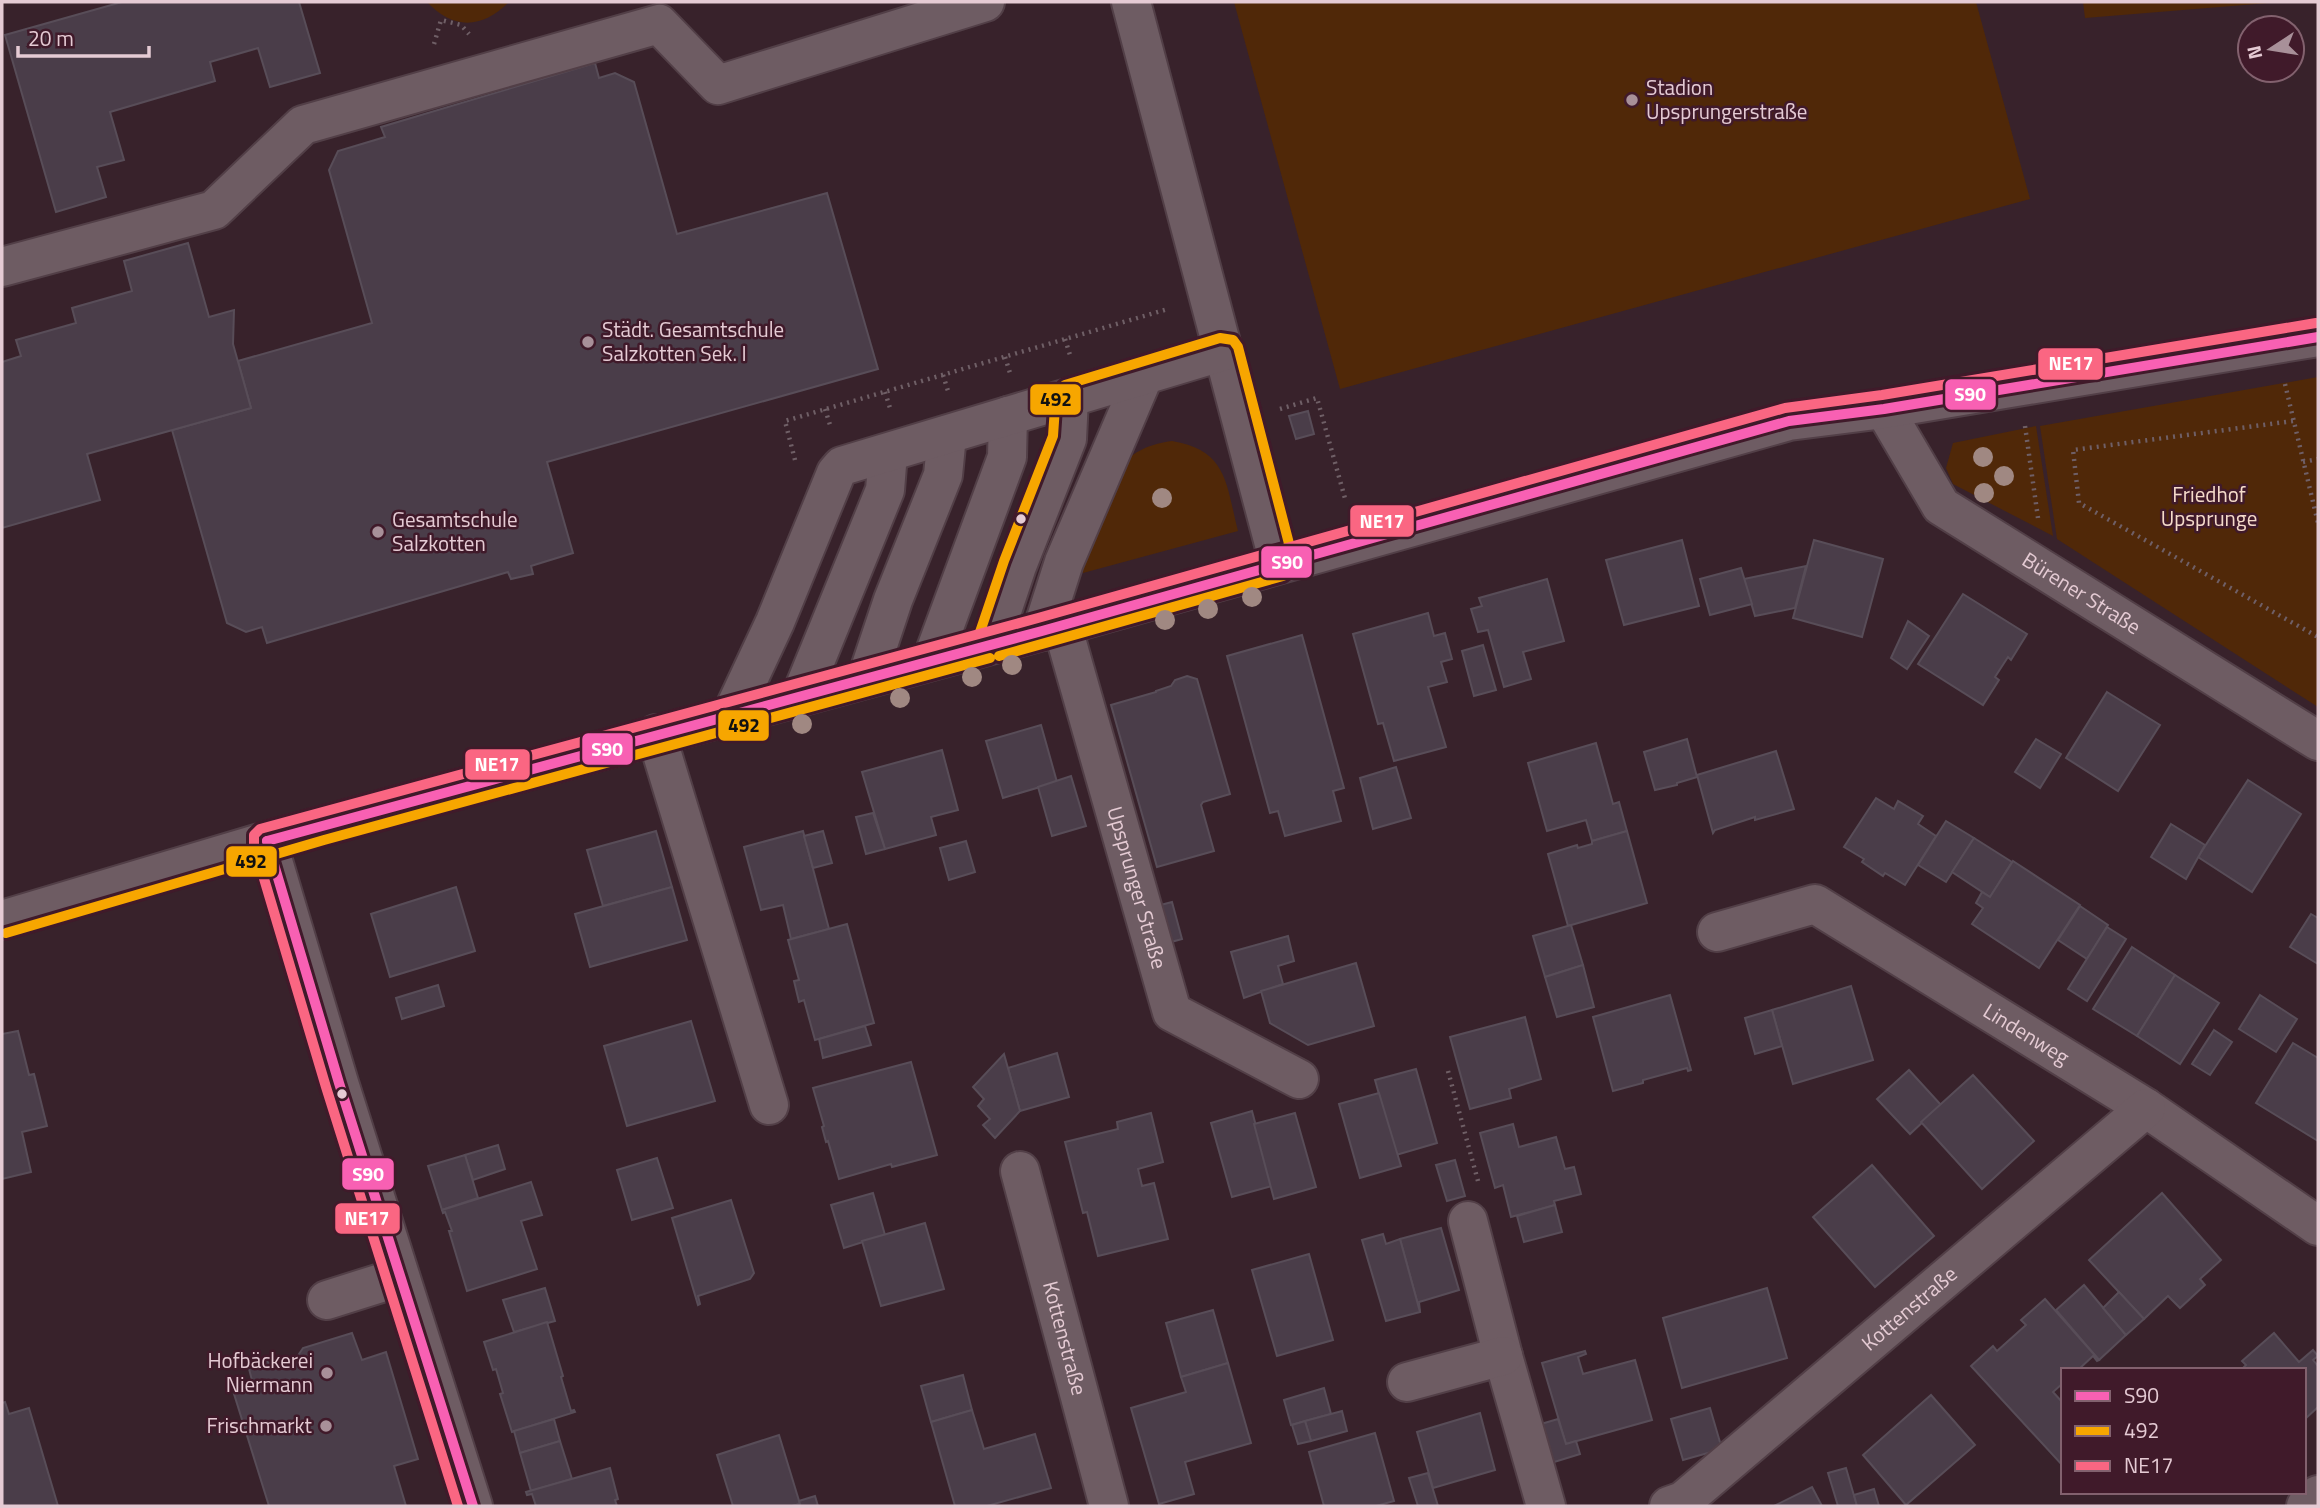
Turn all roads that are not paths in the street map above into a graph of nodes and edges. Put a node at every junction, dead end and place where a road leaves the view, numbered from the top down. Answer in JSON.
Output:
{"nodes":[{"id":1,"x":985,"y":2,"type":"edge"},
{"id":2,"x":1130,"y":2,"type":"edge"},
{"id":3,"x":2,"y":267,"type":"edge"},
{"id":4,"x":2318,"y":337,"type":"edge"},
{"id":5,"x":1224,"y":351,"type":"junction"},
{"id":6,"x":1144,"y":375,"type":"junction"},
{"id":7,"x":1069,"y":398,"type":"junction"},
{"id":8,"x":1884,"y":409,"type":"junction"},
{"id":9,"x":1008,"y":416,"type":"junction"},
{"id":10,"x":947,"y":435,"type":"junction"},
{"id":11,"x":888,"y":453,"type":"junction"},
{"id":12,"x":1279,"y":563,"type":"junction"},
{"id":13,"x":1052,"y":628,"type":"junction"},
{"id":14,"x":991,"y":644,"type":"junction"},
{"id":15,"x":932,"y":660,"type":"junction"},
{"id":16,"x":867,"y":678,"type":"junction"},
{"id":17,"x":801,"y":696,"type":"junction"},
{"id":18,"x":732,"y":714,"type":"junction"},
{"id":19,"x":656,"y":734,"type":"junction"},
{"id":20,"x":2318,"y":741,"type":"edge"},
{"id":21,"x":267,"y":841,"type":"junction"},
{"id":22,"x":2,"y":920,"type":"edge"},
{"id":23,"x":1717,"y":932,"type":"dead end"},
{"id":24,"x":1299,"y":1079,"type":"dead end"},
{"id":25,"x":769,"y":1105,"type":"dead end"},
{"id":26,"x":2146,"y":1108,"type":"junction"},
{"id":27,"x":1020,"y":1171,"type":"dead end"},
{"id":28,"x":1468,"y":1221,"type":"road end"},
{"id":29,"x":2318,"y":1226,"type":"edge"},
{"id":30,"x":400,"y":1277,"type":"junction"},
{"id":31,"x":327,"y":1300,"type":"dead end"},
{"id":32,"x":1503,"y":1356,"type":"junction"},
{"id":33,"x":1408,"y":1382,"type":"dead end"},
{"id":34,"x":2318,"y":1496,"type":"edge"},
{"id":35,"x":473,"y":1506,"type":"edge"},
{"id":36,"x":1109,"y":1506,"type":"edge"},
{"id":37,"x":1546,"y":1506,"type":"edge"},
{"id":38,"x":1669,"y":1506,"type":"edge"},
{"id":39,"x":2306,"y":1506,"type":"edge"}],
"edges":[{"from":1,"to":3,"type":"street"},
{"from":2,"to":5,"type":"street"},
{"from":4,"to":8,"type":"street"},
{"from":5,"to":6,"type":"street"},
{"from":5,"to":12,"type":"street"},
{"from":6,"to":7,"type":"street"},
{"from":6,"to":13,"type":"street"},
{"from":7,"to":9,"type":"street"},
{"from":7,"to":14,"type":"street"},
{"from":8,"to":12,"type":"street"},
{"from":8,"to":20,"type":"street","name":"Bürener Straße"},
{"from":9,"to":10,"type":"street"},
{"from":9,"to":15,"type":"street"},
{"from":10,"to":11,"type":"street"},
{"from":10,"to":16,"type":"street"},
{"from":11,"to":17,"type":"street"},
{"from":11,"to":18,"type":"street"},
{"from":12,"to":13,"type":"street"},
{"from":13,"to":14,"type":"street"},
{"from":13,"to":24,"type":"street","name":"Upsprunger Straße"},
{"from":14,"to":15,"type":"street"},
{"from":15,"to":16,"type":"street"},
{"from":16,"to":17,"type":"street"},
{"from":17,"to":18,"type":"street"},
{"from":18,"to":19,"type":"street"},
{"from":19,"to":21,"type":"street"},
{"from":19,"to":25,"type":"street"},
{"from":21,"to":22,"type":"street"},
{"from":21,"to":30,"type":"street"},
{"from":23,"to":26,"type":"street","name":"Lindenweg"},
{"from":26,"to":29,"type":"street","name":"Lindenweg"},
{"from":26,"to":38,"type":"street","name":"Kottenstraße"},
{"from":27,"to":36,"type":"street","name":"Kottenstraße"},
{"from":28,"to":32,"type":"street"},
{"from":30,"to":31,"type":"street"},
{"from":30,"to":35,"type":"street"},
{"from":32,"to":33,"type":"street"},
{"from":32,"to":37,"type":"street"},
{"from":34,"to":39,"type":"street"}]}
